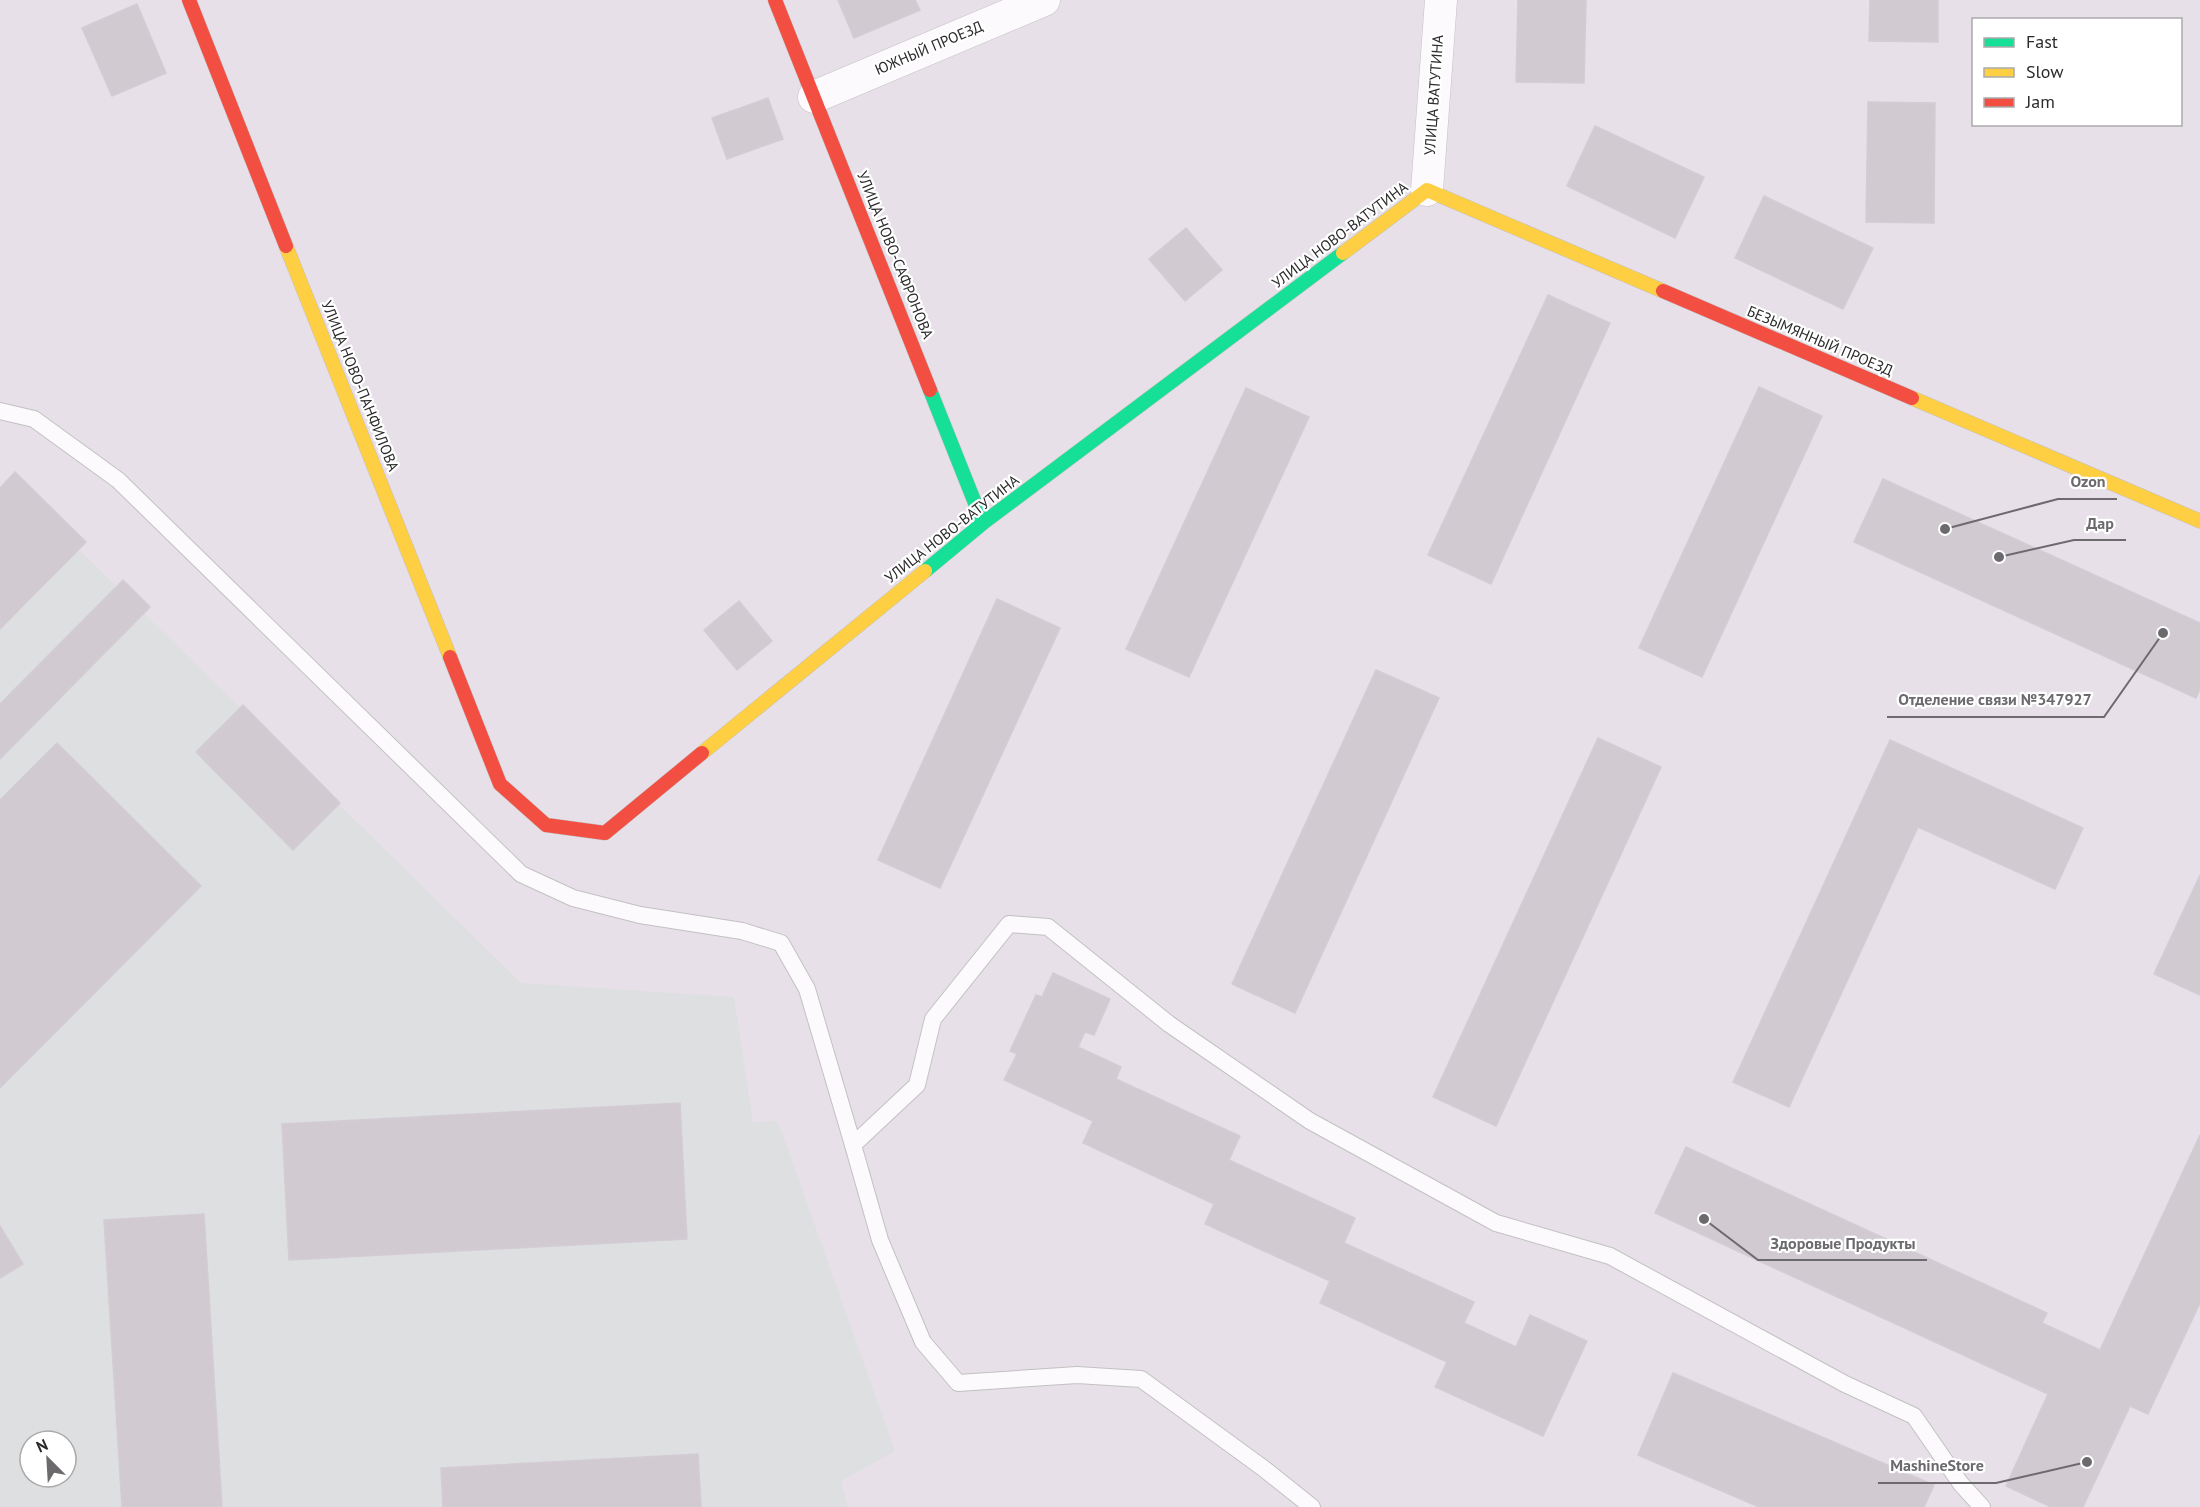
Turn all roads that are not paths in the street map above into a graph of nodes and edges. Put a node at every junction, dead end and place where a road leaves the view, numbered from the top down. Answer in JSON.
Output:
{"nodes":[{"id":1,"x":189,"y":0,"type":"edge"},
{"id":2,"x":775,"y":0,"type":"edge"},
{"id":3,"x":1044,"y":0,"type":"edge"},
{"id":4,"x":1441,"y":0,"type":"edge"},
{"id":5,"x":814,"y":97,"type":"junction"},
{"id":6,"x":1427,"y":190,"type":"junction"},
{"id":7,"x":0,"y":411,"type":"edge"},
{"id":8,"x":2200,"y":521,"type":"edge"},
{"id":9,"x":984,"y":523,"type":"junction"},
{"id":10,"x":500,"y":784,"type":"joint"},
{"id":11,"x":853,"y":1145,"type":"junction"},
{"id":12,"x":1312,"y":1507,"type":"edge"},
{"id":13,"x":1982,"y":1507,"type":"edge"}],
"edges":[{"from":1,"to":10,"type":"street","name":"УЛИЦА НОВО-ПАНФИЛОВА"},
{"from":2,"to":5,"type":"street","name":"УЛИЦА НОВО-САФРОНОВА"},
{"from":3,"to":5,"type":"street","name":"ЮЖНЫЙ ПРОЕЗД"},
{"from":4,"to":6,"type":"street","name":"УЛИЦА ВАТУТИНА"},
{"from":5,"to":9,"type":"street","name":"УЛИЦА НОВО-САФРОНОВА"},
{"from":6,"to":8,"type":"street","name":"БЕЗЫМЯННЫЙ ПРОЕЗД"},
{"from":6,"to":9,"type":"street","name":"УЛИЦА НОВО-ВАТУТИНА"},
{"from":7,"to":11,"type":"lane"},
{"from":9,"to":10,"type":"street","name":"УЛИЦА НОВО-ВАТУТИНА"},
{"from":11,"to":12,"type":"lane"},
{"from":11,"to":13,"type":"lane"}]}
